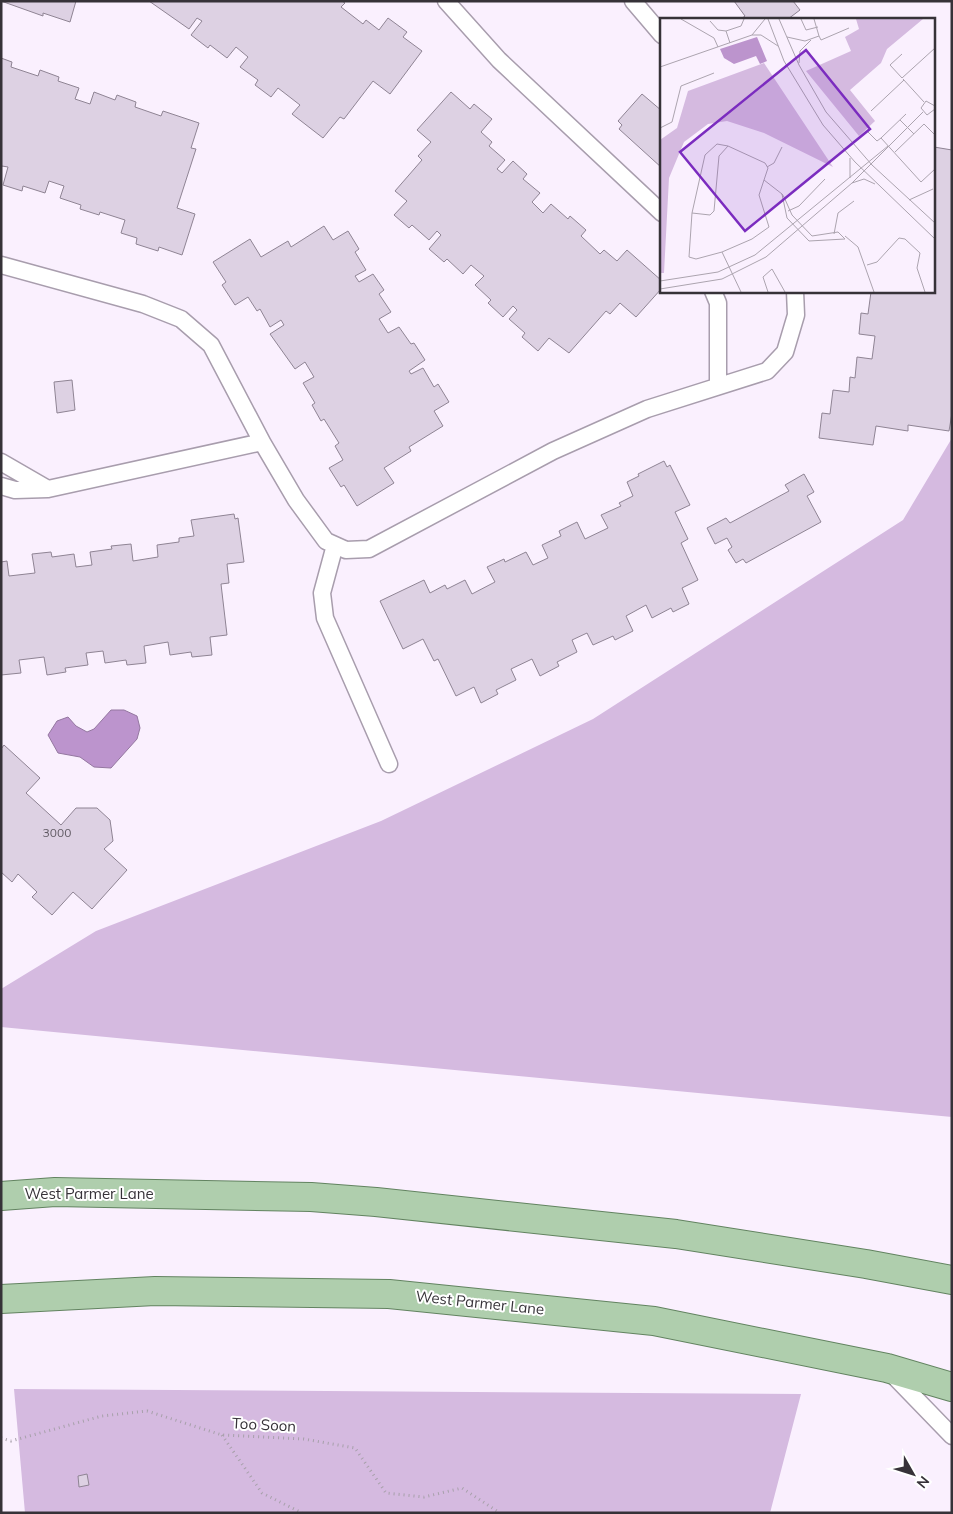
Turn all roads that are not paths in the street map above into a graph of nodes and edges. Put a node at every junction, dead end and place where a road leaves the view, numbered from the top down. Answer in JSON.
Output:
{"nodes":[{"id":1,"x":446,"y":1,"type":"edge"},
{"id":2,"x":633,"y":1,"type":"edge"},
{"id":3,"x":660,"y":33,"type":"edge"},
{"id":4,"x":660,"y":211,"type":"edge"},
{"id":5,"x":1,"y":265,"type":"edge"},
{"id":6,"x":713,"y":292,"type":"edge"},
{"id":7,"x":795,"y":292,"type":"edge"},
{"id":8,"x":718,"y":386,"type":"junction"},
{"id":9,"x":262,"y":442,"type":"junction"},
{"id":10,"x":1,"y":462,"type":"edge"},
{"id":11,"x":1,"y":486,"type":"edge"},
{"id":12,"x":48,"y":489,"type":"junction"},
{"id":13,"x":335,"y":545,"type":"junction"},
{"id":14,"x":389,"y":764,"type":"dead end"},
{"id":15,"x":1,"y":1196,"type":"edge"},
{"id":16,"x":952,"y":1280,"type":"edge"},
{"id":17,"x":1,"y":1299,"type":"edge"},
{"id":18,"x":887,"y":1368,"type":"junction"},
{"id":19,"x":952,"y":1387,"type":"edge"},
{"id":20,"x":952,"y":1436,"type":"edge"}],
"edges":[{"from":1,"to":4,"type":"lane"},
{"from":2,"to":3,"type":"lane"},
{"from":5,"to":9,"type":"lane"},
{"from":6,"to":8,"type":"lane"},
{"from":7,"to":8,"type":"lane"},
{"from":8,"to":13,"type":"lane"},
{"from":9,"to":12,"type":"lane"},
{"from":9,"to":13,"type":"lane"},
{"from":10,"to":12,"type":"lane"},
{"from":11,"to":12,"type":"lane"},
{"from":13,"to":14,"type":"lane"},
{"from":15,"to":16,"type":"main road","name":"West Parmer Lane"},
{"from":17,"to":18,"type":"main road","name":"West Parmer Lane"},
{"from":18,"to":19,"type":"main road","name":"West Parmer Lane"},
{"from":18,"to":20,"type":"lane"}]}
